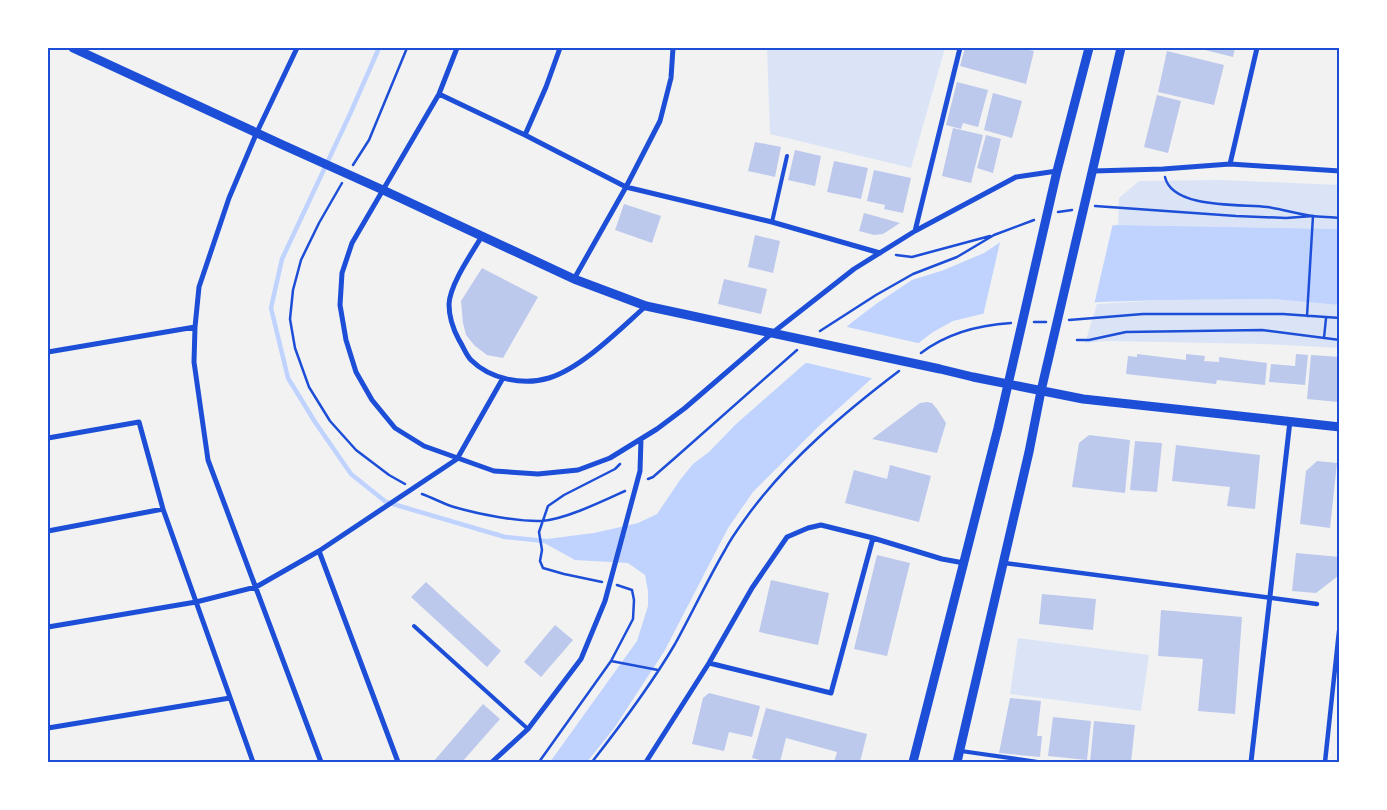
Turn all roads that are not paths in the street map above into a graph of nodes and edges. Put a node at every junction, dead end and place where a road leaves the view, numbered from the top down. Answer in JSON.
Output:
{"nodes":[{"id":1,"x":73,"y":48,"type":"edge"},
{"id":2,"x":297,"y":48,"type":"edge"},
{"id":3,"x":457,"y":48,"type":"edge"},
{"id":4,"x":560,"y":48,"type":"edge"},
{"id":5,"x":674,"y":48,"type":"edge"},
{"id":6,"x":960,"y":48,"type":"edge"},
{"id":7,"x":1121,"y":48,"type":"edge"},
{"id":8,"x":1257,"y":48,"type":"edge"},
{"id":9,"x":1086,"y":49,"type":"edge"},
{"id":10,"x":439,"y":94,"type":"junction"},
{"id":11,"x":257,"y":132,"type":"junction"},
{"id":12,"x":525,"y":135,"type":"junction"},
{"id":13,"x":787,"y":156,"type":"dead end"},
{"id":14,"x":1230,"y":164,"type":"junction"},
{"id":15,"x":1340,"y":170,"type":"edge"},
{"id":16,"x":1057,"y":171,"type":"junction"},
{"id":17,"x":1093,"y":171,"type":"junction"},
{"id":18,"x":626,"y":187,"type":"junction"},
{"id":19,"x":383,"y":190,"type":"junction"},
{"id":20,"x":772,"y":222,"type":"junction"},
{"id":21,"x":915,"y":231,"type":"junction"},
{"id":22,"x":482,"y":236,"type":"junction"},
{"id":23,"x":880,"y":253,"type":"junction"},
{"id":24,"x":574,"y":280,"type":"junction"},
{"id":25,"x":646,"y":306,"type":"junction"},
{"id":26,"x":195,"y":327,"type":"junction"},
{"id":27,"x":771,"y":334,"type":"junction"},
{"id":28,"x":48,"y":352,"type":"edge"},
{"id":29,"x":504,"y":378,"type":"junction"},
{"id":30,"x":1009,"y":385,"type":"junction"},
{"id":31,"x":1041,"y":391,"type":"junction"},
{"id":32,"x":1290,"y":422,"type":"junction"},
{"id":33,"x":1340,"y":427,"type":"edge"},
{"id":34,"x":48,"y":438,"type":"edge"},
{"id":35,"x":641,"y":439,"type":"junction"},
{"id":36,"x":457,"y":459,"type":"junction"},
{"id":37,"x":163,"y":509,"type":"junction"},
{"id":38,"x":48,"y":531,"type":"edge"},
{"id":39,"x":873,"y":538,"type":"junction"},
{"id":40,"x":320,"y":551,"type":"junction"},
{"id":41,"x":964,"y":563,"type":"junction"},
{"id":42,"x":1004,"y":564,"type":"junction"},
{"id":43,"x":256,"y":588,"type":"junction"},
{"id":44,"x":1270,"y":598,"type":"junction"},
{"id":45,"x":196,"y":602,"type":"junction"},
{"id":46,"x":1317,"y":604,"type":"dead end"},
{"id":47,"x":414,"y":626,"type":"dead end"},
{"id":48,"x":48,"y":627,"type":"edge"},
{"id":49,"x":1339,"y":631,"type":"edge"},
{"id":50,"x":710,"y":663,"type":"junction"},
{"id":51,"x":230,"y":698,"type":"junction"},
{"id":52,"x":48,"y":728,"type":"edge"},
{"id":53,"x":528,"y":729,"type":"junction"},
{"id":54,"x":959,"y":751,"type":"junction"},
{"id":55,"x":253,"y":762,"type":"edge"},
{"id":56,"x":321,"y":762,"type":"edge"},
{"id":57,"x":398,"y":762,"type":"edge"},
{"id":58,"x":492,"y":762,"type":"edge"},
{"id":59,"x":646,"y":762,"type":"edge"},
{"id":60,"x":913,"y":762,"type":"edge"},
{"id":61,"x":956,"y":762,"type":"edge"},
{"id":62,"x":1038,"y":762,"type":"edge"},
{"id":63,"x":1251,"y":762,"type":"edge"},
{"id":64,"x":1325,"y":762,"type":"edge"}],
"edges":[{"from":1,"to":11,"type":"street"},
{"from":2,"to":11,"type":"street"},
{"from":3,"to":10,"type":"street"},
{"from":4,"to":12,"type":"street"},
{"from":5,"to":18,"type":"street"},
{"from":6,"to":21,"type":"street"},
{"from":7,"to":17,"type":"street"},
{"from":8,"to":14,"type":"street"},
{"from":9,"to":16,"type":"street"},
{"from":10,"to":12,"type":"street"},
{"from":10,"to":19,"type":"street"},
{"from":11,"to":19,"type":"street"},
{"from":11,"to":26,"type":"street"},
{"from":12,"to":18,"type":"street"},
{"from":13,"to":20,"type":"lane"},
{"from":14,"to":15,"type":"street"},
{"from":14,"to":17,"type":"street"},
{"from":16,"to":21,"type":"street"},
{"from":16,"to":30,"type":"street"},
{"from":17,"to":31,"type":"street"},
{"from":18,"to":20,"type":"street"},
{"from":18,"to":24,"type":"street"},
{"from":19,"to":22,"type":"street"},
{"from":19,"to":36,"type":"street"},
{"from":20,"to":23,"type":"street"},
{"from":21,"to":23,"type":"street"},
{"from":22,"to":24,"type":"street"},
{"from":22,"to":29,"type":"street"},
{"from":23,"to":27,"type":"street"},
{"from":24,"to":25,"type":"street"},
{"from":25,"to":27,"type":"street"},
{"from":25,"to":29,"type":"street"},
{"from":26,"to":28,"type":"street"},
{"from":26,"to":43,"type":"street"},
{"from":27,"to":30,"type":"street"},
{"from":27,"to":35,"type":"street"},
{"from":29,"to":36,"type":"street"},
{"from":30,"to":31,"type":"street"},
{"from":30,"to":41,"type":"street"},
{"from":31,"to":32,"type":"street"},
{"from":31,"to":42,"type":"street"},
{"from":32,"to":33,"type":"street"},
{"from":32,"to":44,"type":"street"},
{"from":34,"to":37,"type":"street"},
{"from":35,"to":36,"type":"street"},
{"from":35,"to":53,"type":"street"},
{"from":36,"to":40,"type":"street"},
{"from":37,"to":38,"type":"street"},
{"from":37,"to":45,"type":"street"},
{"from":39,"to":41,"type":"street"},
{"from":39,"to":50,"type":"street"},
{"from":39,"to":50,"type":"street"},
{"from":40,"to":43,"type":"street"},
{"from":40,"to":57,"type":"street"},
{"from":41,"to":60,"type":"street"},
{"from":42,"to":44,"type":"street"},
{"from":42,"to":54,"type":"street"},
{"from":43,"to":45,"type":"street"},
{"from":43,"to":56,"type":"street"},
{"from":44,"to":46,"type":"street"},
{"from":44,"to":63,"type":"street"},
{"from":45,"to":48,"type":"street"},
{"from":45,"to":51,"type":"street"},
{"from":47,"to":53,"type":"lane"},
{"from":49,"to":64,"type":"street"},
{"from":50,"to":59,"type":"street"},
{"from":51,"to":52,"type":"street"},
{"from":51,"to":55,"type":"street"},
{"from":53,"to":58,"type":"street"},
{"from":54,"to":61,"type":"street"},
{"from":54,"to":62,"type":"lane"}]}
